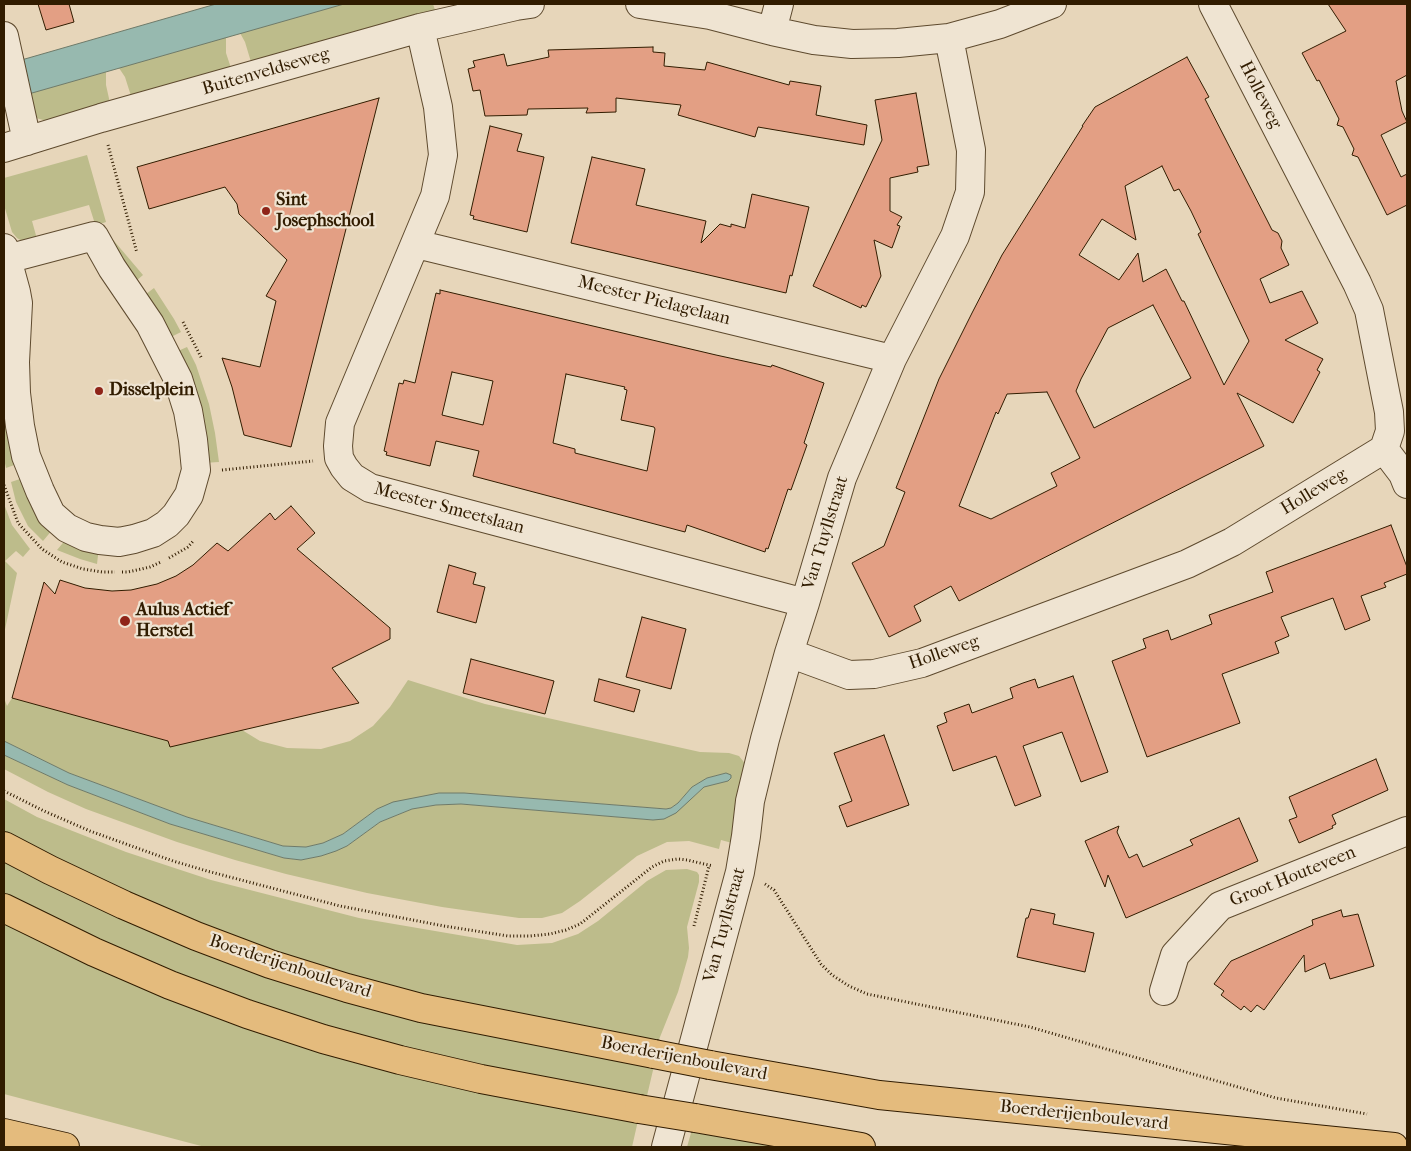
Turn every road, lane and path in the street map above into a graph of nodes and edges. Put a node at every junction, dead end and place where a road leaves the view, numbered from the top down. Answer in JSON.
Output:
{"nodes":[{"id":1,"x":530,"y":4,"type":"edge"},
{"id":2,"x":640,"y":4,"type":"edge"},
{"id":3,"x":779,"y":4,"type":"edge"},
{"id":4,"x":1052,"y":4,"type":"edge"},
{"id":5,"x":1213,"y":4,"type":"edge"},
{"id":6,"x":420,"y":28,"type":"junction"},
{"id":7,"x":772,"y":31,"type":"junction"},
{"id":8,"x":949,"y":38,"type":"junction"},
{"id":9,"x":6,"y":47,"type":"edge"},
{"id":10,"x":15,"y":144,"type":"edge"},
{"id":11,"x":108,"y":145,"type":"dead end"},
{"id":12,"x":416,"y":244,"type":"junction"},
{"id":13,"x":5,"y":253,"type":"edge"},
{"id":14,"x":139,"y":259,"type":"dead end"},
{"id":15,"x":182,"y":320,"type":"dead end"},
{"id":16,"x":892,"y":359,"type":"junction"},
{"id":17,"x":203,"y":360,"type":"dead end"},
{"id":18,"x":1384,"y":449,"type":"junction"},
{"id":19,"x":339,"y":458,"type":"junction"},
{"id":20,"x":224,"y":461,"type":"dead end"},
{"id":21,"x":196,"y":470,"type":"junction"},
{"id":22,"x":224,"y":470,"type":"junction"},
{"id":23,"x":223,"y":478,"type":"dead end"},
{"id":24,"x":1407,"y":484,"type":"edge"},
{"id":25,"x":4,"y":485,"type":"edge"},
{"id":26,"x":194,"y":540,"type":"dead end"},
{"id":27,"x":805,"y":603,"type":"junction"},
{"id":28,"x":789,"y":653,"type":"junction"},
{"id":29,"x":4,"y":791,"type":"edge"},
{"id":30,"x":1407,"y":831,"type":"edge"},
{"id":31,"x":4,"y":846,"type":"edge"},
{"id":32,"x":709,"y":866,"type":"dead end"},
{"id":33,"x":740,"y":872,"type":"junction"},
{"id":34,"x":4,"y":908,"type":"edge"},
{"id":35,"x":1164,"y":991,"type":"dead end"},
{"id":36,"x":1370,"y":1114,"type":"dead end"},
{"id":37,"x":4,"y":1133,"type":"edge"},
{"id":38,"x":65,"y":1147,"type":"edge"},
{"id":39,"x":666,"y":1147,"type":"edge"},
{"id":40,"x":861,"y":1147,"type":"edge"},
{"id":41,"x":1394,"y":1147,"type":"edge"}],
"edges":[{"from":1,"to":6,"type":"street","name":"Buitenveldseweg"},
{"from":2,"to":7,"type":"street"},
{"from":3,"to":7,"type":"street"},
{"from":4,"to":8,"type":"street"},
{"from":5,"to":18,"type":"street","name":"Holleweg"},
{"from":6,"to":10,"type":"street","name":"Buitenveldseweg"},
{"from":6,"to":12,"type":"street"},
{"from":7,"to":8,"type":"street"},
{"from":8,"to":16,"type":"street","name":"Van Tuyllstraat"},
{"from":9,"to":10,"type":"street"},
{"from":11,"to":14,"type":"path"},
{"from":12,"to":16,"type":"street","name":"Meester Pielagelaan"},
{"from":12,"to":19,"type":"street"},
{"from":13,"to":21,"type":"street"},
{"from":13,"to":21,"type":"street"},
{"from":15,"to":17,"type":"path"},
{"from":16,"to":27,"type":"street","name":"Van Tuyllstraat"},
{"from":18,"to":24,"type":"street"},
{"from":18,"to":28,"type":"street","name":"Holleweg"},
{"from":19,"to":22,"type":"path"},
{"from":19,"to":27,"type":"street","name":"Meester Smeetslaan"},
{"from":20,"to":22,"type":"path"},
{"from":21,"to":22,"type":"path"},
{"from":22,"to":23,"type":"path"},
{"from":25,"to":26,"type":"path"},
{"from":27,"to":28,"type":"street","name":"Van Tuyllstraat"},
{"from":28,"to":33,"type":"street","name":"Van Tuyllstraat"},
{"from":29,"to":32,"type":"path"},
{"from":30,"to":35,"type":"street","name":"Groot Houteveen"},
{"from":31,"to":41,"type":"main road","name":"Boerderijenboulevard","bridge":true},
{"from":33,"to":36,"type":"path"},
{"from":33,"to":39,"type":"street","name":"Van Tuyllstraat"},
{"from":34,"to":40,"type":"main road","bridge":true},
{"from":37,"to":38,"type":"main road"}]}
